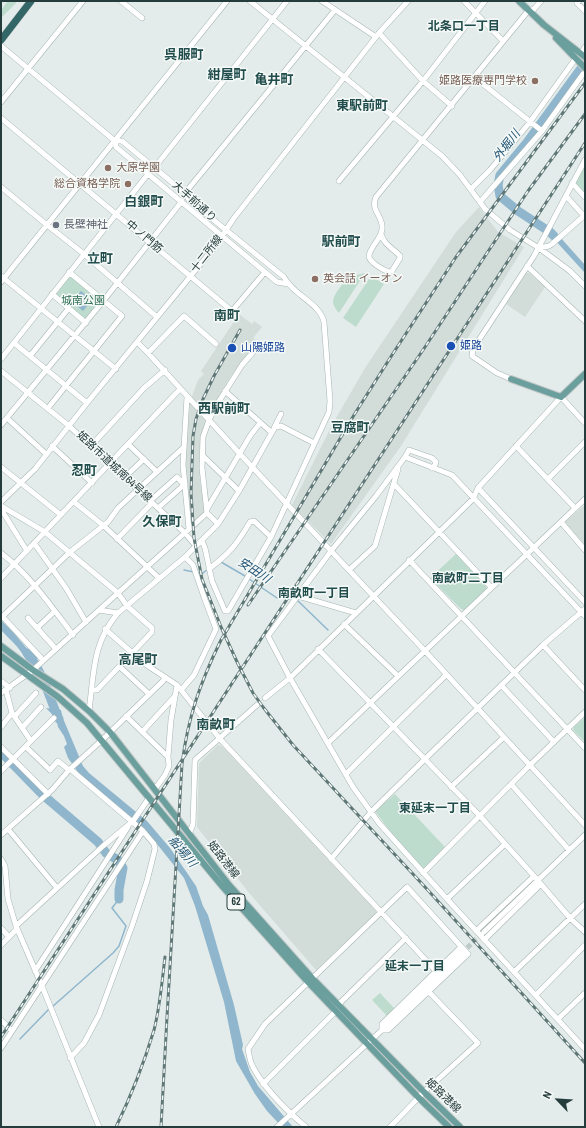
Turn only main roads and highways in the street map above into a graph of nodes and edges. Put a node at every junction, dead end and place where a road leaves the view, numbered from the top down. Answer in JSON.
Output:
{"nodes":[{"id":1,"x":31,"y":1,"type":"edge"},
{"id":2,"x":519,"y":1,"type":"edge"},
{"id":3,"x":544,"y":25,"type":"junction"},
{"id":4,"x":1,"y":40,"type":"edge"},
{"id":5,"x":583,"y":55,"type":"edge"},
{"id":6,"x":584,"y":71,"type":"edge"},
{"id":7,"x":585,"y":374,"type":"edge"},
{"id":8,"x":510,"y":379,"type":"road end"},
{"id":9,"x":1,"y":646,"type":"edge"},
{"id":10,"x":1,"y":656,"type":"edge"},
{"id":11,"x":310,"y":980,"type":"junction"},
{"id":12,"x":369,"y":1041,"type":"junction"},
{"id":13,"x":449,"y":1127,"type":"edge"},
{"id":14,"x":460,"y":1127,"type":"edge"}],
"edges":[{"from":1,"to":4,"type":"highway"},
{"from":2,"to":3,"type":"main road"},
{"from":3,"to":5,"type":"main road"},
{"from":3,"to":6,"type":"main road"},
{"from":7,"to":8,"type":"main road"},
{"from":9,"to":11,"type":"main road","name":"姫路港線","number":"62"},
{"from":10,"to":11,"type":"main road","name":"姫路港線","number":"62"},
{"from":11,"to":12,"type":"main road","name":"姫路港線","number":"62"},
{"from":11,"to":12,"type":"main road","name":"姫路港線","number":"62"},
{"from":12,"to":13,"type":"main road","name":"姫路港線","number":"62"},
{"from":12,"to":14,"type":"main road","name":"姫路港線","number":"62"}]}
